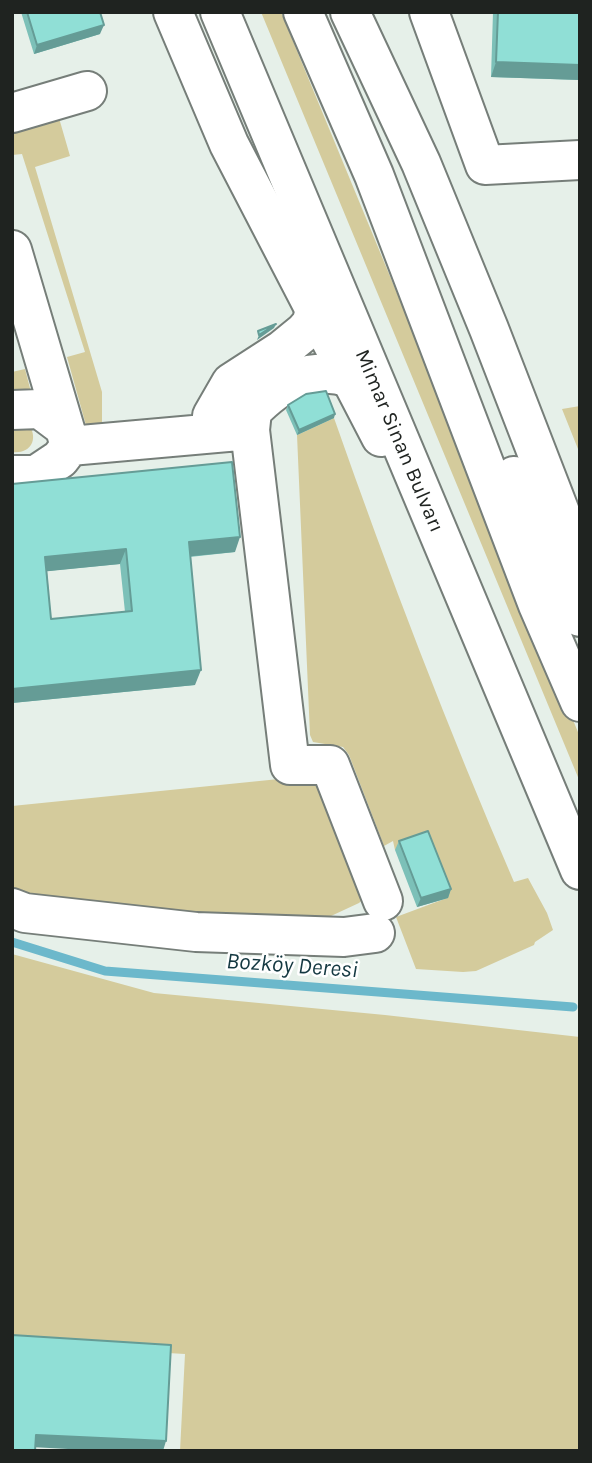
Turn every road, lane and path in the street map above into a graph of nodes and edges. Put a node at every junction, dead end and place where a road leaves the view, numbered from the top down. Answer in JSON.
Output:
{"nodes":[{"id":1,"x":173,"y":12,"type":"edge"},
{"id":2,"x":220,"y":12,"type":"edge"},
{"id":3,"x":303,"y":12,"type":"edge"},
{"id":4,"x":350,"y":12,"type":"edge"},
{"id":5,"x":429,"y":12,"type":"edge"},
{"id":6,"x":86,"y":91,"type":"dead end"},
{"id":7,"x":12,"y":113,"type":"edge"},
{"id":8,"x":580,"y":160,"type":"edge"},
{"id":9,"x":373,"y":175,"type":"junction"},
{"id":10,"x":12,"y":250,"type":"edge"},
{"id":11,"x":316,"y":308,"type":"junction"},
{"id":12,"x":351,"y":378,"type":"junction"},
{"id":13,"x":12,"y":410,"type":"edge"},
{"id":14,"x":250,"y":430,"type":"junction"},
{"id":15,"x":211,"y":433,"type":"junction"},
{"id":16,"x":67,"y":437,"type":"junction"},
{"id":17,"x":12,"y":475,"type":"edge"},
{"id":18,"x":580,"y":564,"type":"edge"},
{"id":19,"x":580,"y":617,"type":"edge"},
{"id":20,"x":482,"y":640,"type":"junction"},
{"id":21,"x":580,"y":702,"type":"edge"},
{"id":22,"x":580,"y":870,"type":"edge"},
{"id":23,"x":12,"y":908,"type":"edge"}],
"edges":[{"from":1,"to":11,"type":"main road"},
{"from":2,"to":20,"type":"main road","name":"Mimar Sinan Bulvarı"},
{"from":3,"to":9,"type":"main road"},
{"from":4,"to":18,"type":"main road"},
{"from":5,"to":8,"type":"main road"},
{"from":6,"to":7,"type":"main road"},
{"from":9,"to":19,"type":"main road"},
{"from":9,"to":21,"type":"main road"},
{"from":10,"to":16,"type":"main road"},
{"from":11,"to":12,"type":"main road"},
{"from":11,"to":15,"type":"main road"},
{"from":12,"to":14,"type":"main road"},
{"from":12,"to":20,"type":"main road"},
{"from":13,"to":16,"type":"main road"},
{"from":14,"to":15,"type":"main road"},
{"from":14,"to":23,"type":"main road"},
{"from":15,"to":16,"type":"main road"},
{"from":16,"to":17,"type":"main road"},
{"from":20,"to":22,"type":"main road","name":"Mimar Sinan Bulvarı"}]}
